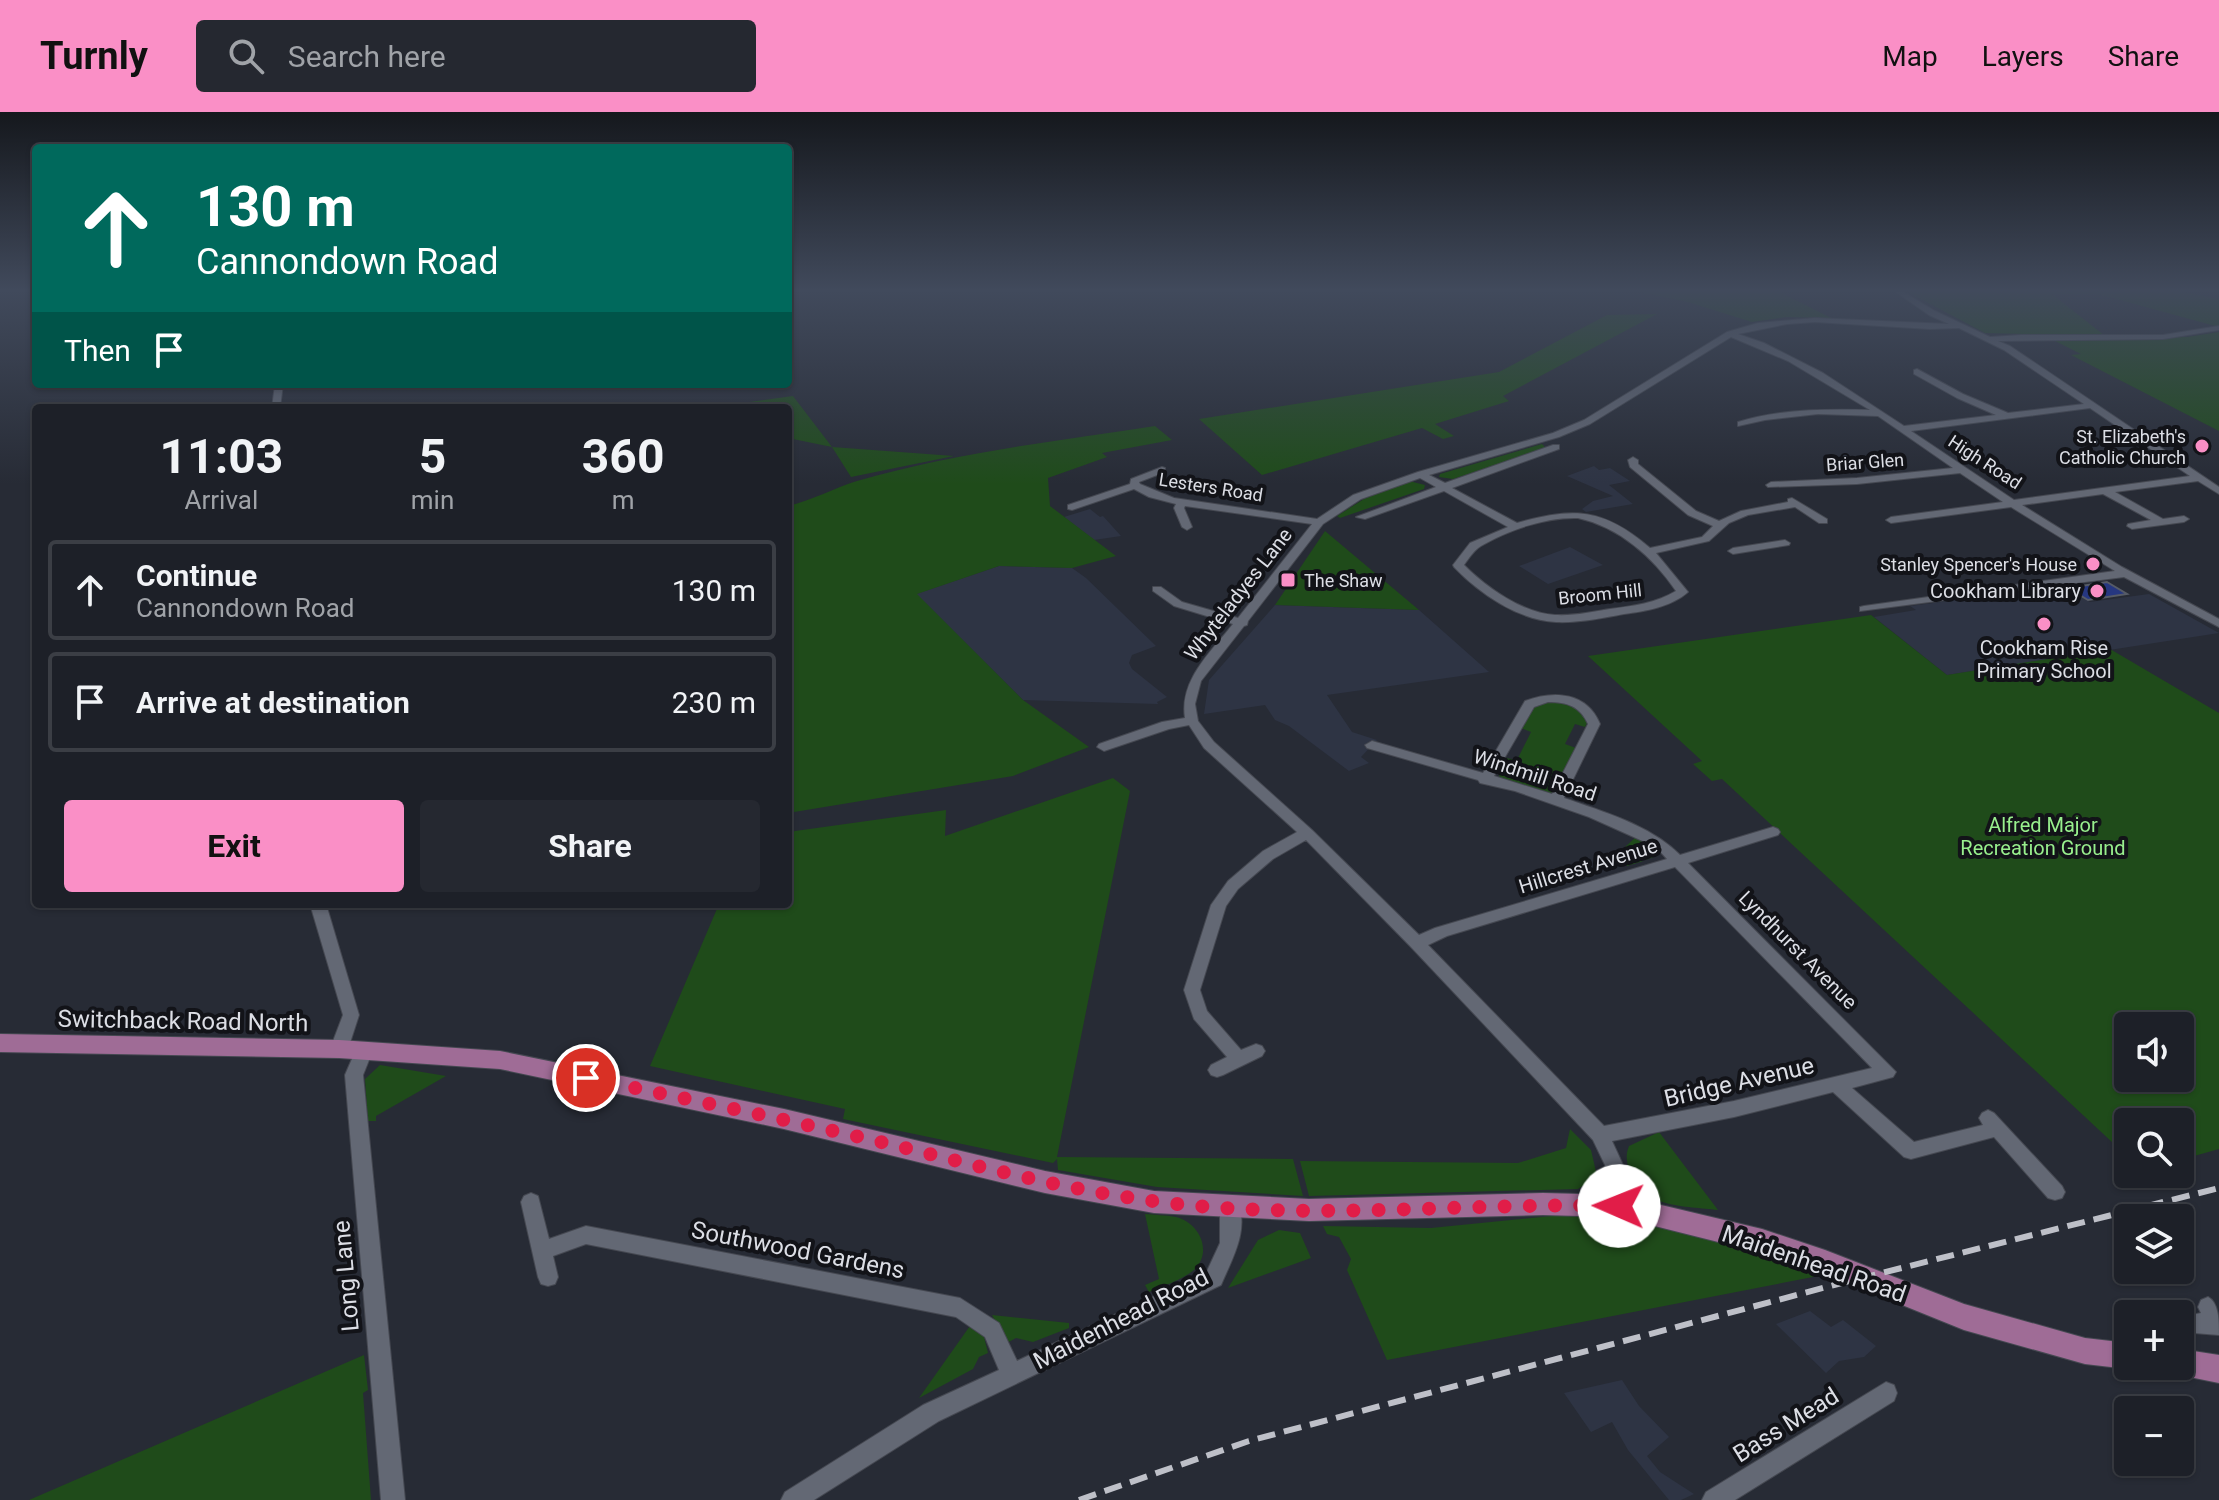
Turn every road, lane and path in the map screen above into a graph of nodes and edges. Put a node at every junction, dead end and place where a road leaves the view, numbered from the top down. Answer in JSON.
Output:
{"nodes":[{"id":1,"x":1696,"y":355,"type":"edge"},
{"id":2,"x":1775,"y":355,"type":"edge"},
{"id":3,"x":2017,"y":355,"type":"edge"},
{"id":4,"x":1917,"y":372,"type":"dead end"},
{"id":5,"x":2089,"y":406,"type":"junction"},
{"id":6,"x":1879,"y":413,"type":"junction"},
{"id":7,"x":2007,"y":416,"type":"junction"},
{"id":8,"x":1741,"y":424,"type":"dead end"},
{"id":9,"x":1901,"y":429,"type":"junction"},
{"id":10,"x":1556,"y":447,"type":"dead end"},
{"id":11,"x":1633,"y":460,"type":"dead end"},
{"id":12,"x":1162,"y":470,"type":"dead end"},
{"id":13,"x":1962,"y":470,"type":"junction"},
{"id":14,"x":1421,"y":474,"type":"junction"},
{"id":15,"x":2198,"y":478,"type":"junction"},
{"id":16,"x":1135,"y":486,"type":"junction"},
{"id":17,"x":1444,"y":487,"type":"junction"},
{"id":18,"x":2219,"y":491,"type":"edge"},
{"id":19,"x":2106,"y":492,"type":"junction"},
{"id":20,"x":1182,"y":502,"type":"junction"},
{"id":21,"x":1797,"y":504,"type":"junction"},
{"id":22,"x":2016,"y":504,"type":"junction"},
{"id":23,"x":1072,"y":507,"type":"dead end"},
{"id":24,"x":1361,"y":517,"type":"dead end"},
{"id":25,"x":2184,"y":519,"type":"dead end"},
{"id":26,"x":1891,"y":520,"type":"dead end"},
{"id":27,"x":1823,"y":521,"type":"dead end"},
{"id":28,"x":2160,"y":521,"type":"junction"},
{"id":29,"x":1319,"y":522,"type":"junction"},
{"id":30,"x":2132,"y":526,"type":"dead end"},
{"id":31,"x":1187,"y":527,"type":"dead end"},
{"id":32,"x":1516,"y":527,"type":"junction"},
{"id":33,"x":1716,"y":530,"type":"junction"},
{"id":34,"x":1785,"y":543,"type":"dead end"},
{"id":35,"x":1647,"y":552,"type":"junction"},
{"id":36,"x":2127,"y":573,"type":"junction"},
{"id":37,"x":1157,"y":589,"type":"dead end"},
{"id":38,"x":1864,"y":609,"type":"dead end"},
{"id":39,"x":1243,"y":623,"type":"junction"},
{"id":40,"x":2219,"y":624,"type":"edge"},
{"id":41,"x":1192,"y":721,"type":"junction"},
{"id":42,"x":1372,"y":745,"type":"dead end"},
{"id":43,"x":1104,"y":747,"type":"dead end"},
{"id":44,"x":1485,"y":780,"type":"junction"},
{"id":45,"x":1555,"y":802,"type":"junction"},
{"id":46,"x":1773,"y":832,"type":"dead end"},
{"id":47,"x":1307,"y":833,"type":"junction"},
{"id":48,"x":1677,"y":859,"type":"junction"},
{"id":49,"x":319,"y":908,"type":"edge"},
{"id":50,"x":1417,"y":943,"type":"junction"},
{"id":51,"x":0,"y":1043,"type":"edge"},
{"id":52,"x":339,"y":1049,"type":"junction"},
{"id":53,"x":364,"y":1050,"type":"junction"},
{"id":54,"x":1256,"y":1051,"type":"dead end"},
{"id":55,"x":1239,"y":1060,"type":"junction"},
{"id":56,"x":1217,"y":1070,"type":"dead end"},
{"id":57,"x":1887,"y":1072,"type":"joint"},
{"id":58,"x":1836,"y":1084,"type":"junction"},
{"id":59,"x":1600,"y":1135,"type":"junction"},
{"id":60,"x":2055,"y":1192,"type":"dead end"},
{"id":61,"x":531,"y":1202,"type":"dead end"},
{"id":62,"x":1619,"y":1206,"type":"junction"},
{"id":63,"x":1230,"y":1207,"type":"junction"},
{"id":64,"x":542,"y":1251,"type":"junction"},
{"id":65,"x":548,"y":1277,"type":"dead end"},
{"id":66,"x":2215,"y":1319,"type":"edge"},
{"id":67,"x":2194,"y":1323,"type":"dead end"},
{"id":68,"x":2114,"y":1354,"type":"edge"},
{"id":69,"x":2194,"y":1365,"type":"edge"},
{"id":70,"x":2219,"y":1369,"type":"edge"},
{"id":71,"x":1011,"y":1373,"type":"junction"},
{"id":72,"x":1886,"y":1393,"type":"dead end"},
{"id":73,"x":393,"y":1500,"type":"edge"},
{"id":74,"x":793,"y":1500,"type":"edge"},
{"id":75,"x":1714,"y":1500,"type":"edge"}],
"edges":[{"from":1,"to":14,"type":"street","name":"Whyteladyes Lane"},
{"from":2,"to":6,"type":"street","name":"High Road"},
{"from":3,"to":5,"type":"street"},
{"from":4,"to":7,"type":"street"},
{"from":5,"to":7,"type":"street"},
{"from":5,"to":15,"type":"street"},
{"from":6,"to":8,"type":"street"},
{"from":6,"to":9,"type":"street","name":"High Road"},
{"from":7,"to":9,"type":"street"},
{"from":9,"to":13,"type":"street","name":"High Road"},
{"from":10,"to":17,"type":"street"},
{"from":11,"to":33,"type":"street"},
{"from":12,"to":16,"type":"street","name":"Lesters Road"},
{"from":13,"to":21,"type":"street","name":"Briar Glen"},
{"from":13,"to":22,"type":"street","name":"High Road"},
{"from":14,"to":17,"type":"street"},
{"from":14,"to":29,"type":"street","name":"Whyteladyes Lane"},
{"from":15,"to":18,"type":"street"},
{"from":15,"to":19,"type":"street"},
{"from":16,"to":20,"type":"street","name":"Lesters Road"},
{"from":16,"to":23,"type":"street"},
{"from":17,"to":24,"type":"street"},
{"from":17,"to":32,"type":"street"},
{"from":19,"to":22,"type":"street"},
{"from":19,"to":28,"type":"street"},
{"from":20,"to":29,"type":"street","name":"Lesters Road"},
{"from":20,"to":31,"type":"street"},
{"from":21,"to":27,"type":"street"},
{"from":21,"to":33,"type":"street"},
{"from":22,"to":26,"type":"street"},
{"from":22,"to":36,"type":"street","name":"High Road"},
{"from":25,"to":28,"type":"street"},
{"from":28,"to":30,"type":"street"},
{"from":29,"to":39,"type":"street","name":"Whyteladyes Lane"},
{"from":32,"to":35,"type":"street","name":"Broom Hill"},
{"from":32,"to":35,"type":"street","name":"Broom Hill"},
{"from":33,"to":34,"type":"street"},
{"from":33,"to":35,"type":"street"},
{"from":36,"to":38,"type":"street"},
{"from":36,"to":40,"type":"street","name":"High Road"},
{"from":37,"to":39,"type":"street"},
{"from":39,"to":41,"type":"street","name":"Whyteladyes Lane"},
{"from":41,"to":43,"type":"street"},
{"from":41,"to":47,"type":"street"},
{"from":42,"to":44,"type":"street","name":"Windmill Road"},
{"from":44,"to":45,"type":"street","name":"Windmill Road"},
{"from":44,"to":45,"type":"street"},
{"from":45,"to":48,"type":"street","name":"Windmill Road"},
{"from":46,"to":48,"type":"street","name":"Hillcrest Avenue"},
{"from":47,"to":50,"type":"street"},
{"from":47,"to":55,"type":"street"},
{"from":48,"to":50,"type":"street","name":"Hillcrest Avenue"},
{"from":48,"to":57,"type":"street","name":"Lyndhurst Avenue"},
{"from":49,"to":52,"type":"street"},
{"from":50,"to":59,"type":"street"},
{"from":51,"to":52,"type":"main road","name":"Switchback Road North"},
{"from":52,"to":53,"type":"main road","name":"Switchback Road North"},
{"from":53,"to":63,"type":"main road","name":"Switchback Road North"},
{"from":53,"to":73,"type":"street","name":"Long Lane"},
{"from":54,"to":55,"type":"street"},
{"from":55,"to":56,"type":"street"},
{"from":57,"to":58,"type":"street","name":"Bridge Avenue"},
{"from":58,"to":59,"type":"street","name":"Bridge Avenue"},
{"from":58,"to":60,"type":"street"},
{"from":59,"to":62,"type":"street"},
{"from":61,"to":64,"type":"street"},
{"from":62,"to":63,"type":"main road","name":"Maidenhead Road"},
{"from":62,"to":68,"type":"main road","name":"Maidenhead Road"},
{"from":63,"to":71,"type":"street","name":"Maidenhead Road"},
{"from":64,"to":65,"type":"street"},
{"from":64,"to":71,"type":"street","name":"Southwood Gardens"},
{"from":66,"to":67,"type":"street"},
{"from":69,"to":70,"type":"main road"},
{"from":71,"to":74,"type":"street","name":"Maidenhead Road"},
{"from":72,"to":75,"type":"street","name":"Bass Mead"}]}
